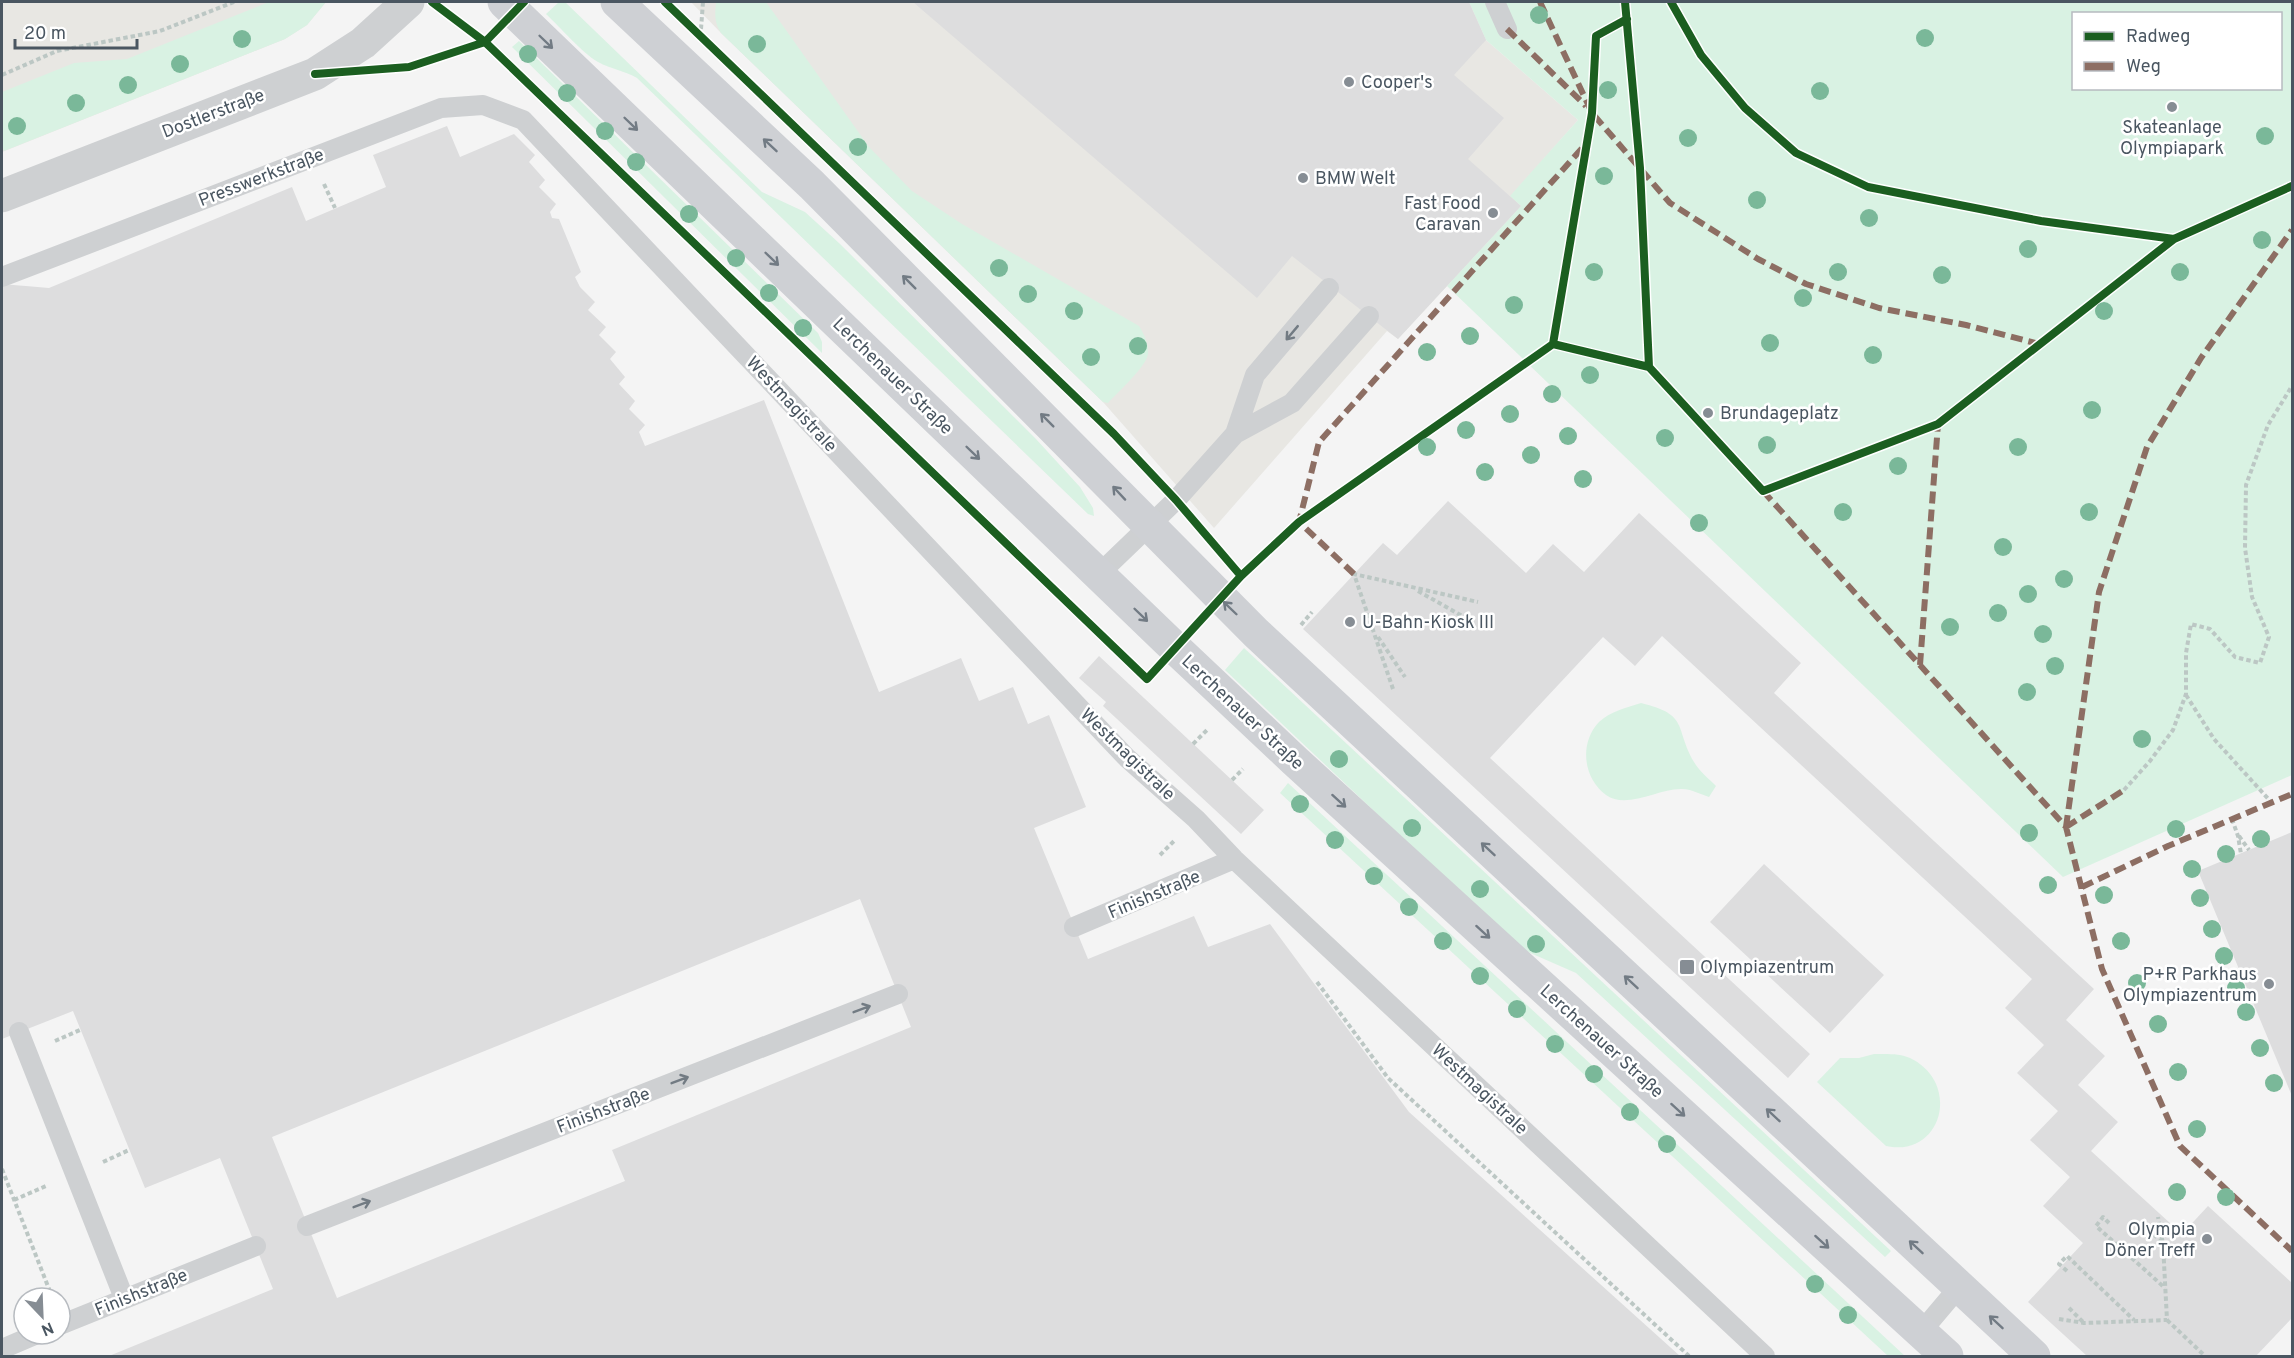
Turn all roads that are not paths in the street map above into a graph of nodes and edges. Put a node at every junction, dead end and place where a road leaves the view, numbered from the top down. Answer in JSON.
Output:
{"nodes":[{"id":1,"x":408,"y":2,"type":"edge"},
{"id":2,"x":504,"y":2,"type":"edge"},
{"id":3,"x":616,"y":2,"type":"edge"},
{"id":4,"x":1495,"y":2,"type":"edge"},
{"id":5,"x":1506,"y":29,"type":"dead end"},
{"id":6,"x":523,"y":120,"type":"joint"},
{"id":7,"x":2,"y":196,"type":"edge"},
{"id":8,"x":2,"y":277,"type":"edge"},
{"id":9,"x":1329,"y":288,"type":"dead end"},
{"id":10,"x":1369,"y":316,"type":"dead end"},
{"id":11,"x":1235,"y":434,"type":"junction"},
{"id":12,"x":1149,"y":525,"type":"junction"},
{"id":13,"x":1099,"y":574,"type":"junction"},
{"id":14,"x":1234,"y":859,"type":"junction"},
{"id":15,"x":1074,"y":927,"type":"dead end"},
{"id":16,"x":898,"y":994,"type":"dead end"},
{"id":17,"x":19,"y":1032,"type":"dead end"},
{"id":18,"x":307,"y":1226,"type":"dead end"},
{"id":19,"x":256,"y":1246,"type":"dead end"},
{"id":20,"x":1959,"y":1287,"type":"junction"},
{"id":21,"x":124,"y":1298,"type":"junction"},
{"id":22,"x":72,"y":1319,"type":"edge"},
{"id":23,"x":1921,"y":1332,"type":"junction"},
{"id":24,"x":1765,"y":1356,"type":"edge"},
{"id":25,"x":1947,"y":1356,"type":"edge"},
{"id":26,"x":2034,"y":1356,"type":"edge"}],
"edges":[{"from":1,"to":7,"type":"street","name":"Dostlerstraße"},
{"from":2,"to":13,"type":"main road","name":"Lerchenauer Straße","one_way":true},
{"from":12,"to":3,"type":"main road","one_way":true},
{"from":4,"to":5,"type":"lane"},
{"from":6,"to":8,"type":"lane","name":"Presswerkstraße"},
{"from":6,"to":14,"type":"lane","name":"Westmagistrale"},
{"from":9,"to":11,"type":"lane","one_way":true},
{"from":10,"to":11,"type":"lane"},
{"from":11,"to":12,"type":"lane"},
{"from":12,"to":13,"type":"lane"},
{"from":20,"to":12,"type":"main road","one_way":true},
{"from":13,"to":23,"type":"main road","name":"Lerchenauer Straße","one_way":true},
{"from":14,"to":15,"type":"lane","name":"Finishstraße"},
{"from":14,"to":24,"type":"lane","name":"Westmagistrale"},
{"from":18,"to":16,"type":"lane","name":"Finishstraße","one_way":true},
{"from":17,"to":21,"type":"lane"},
{"from":19,"to":21,"type":"lane","name":"Finishstraße"},
{"from":20,"to":23,"type":"lane"},
{"from":26,"to":20,"type":"main road","one_way":true},
{"from":21,"to":22,"type":"lane","name":"Finishstraße"},
{"from":23,"to":25,"type":"main road","name":"Lerchenauer Straße"}]}
